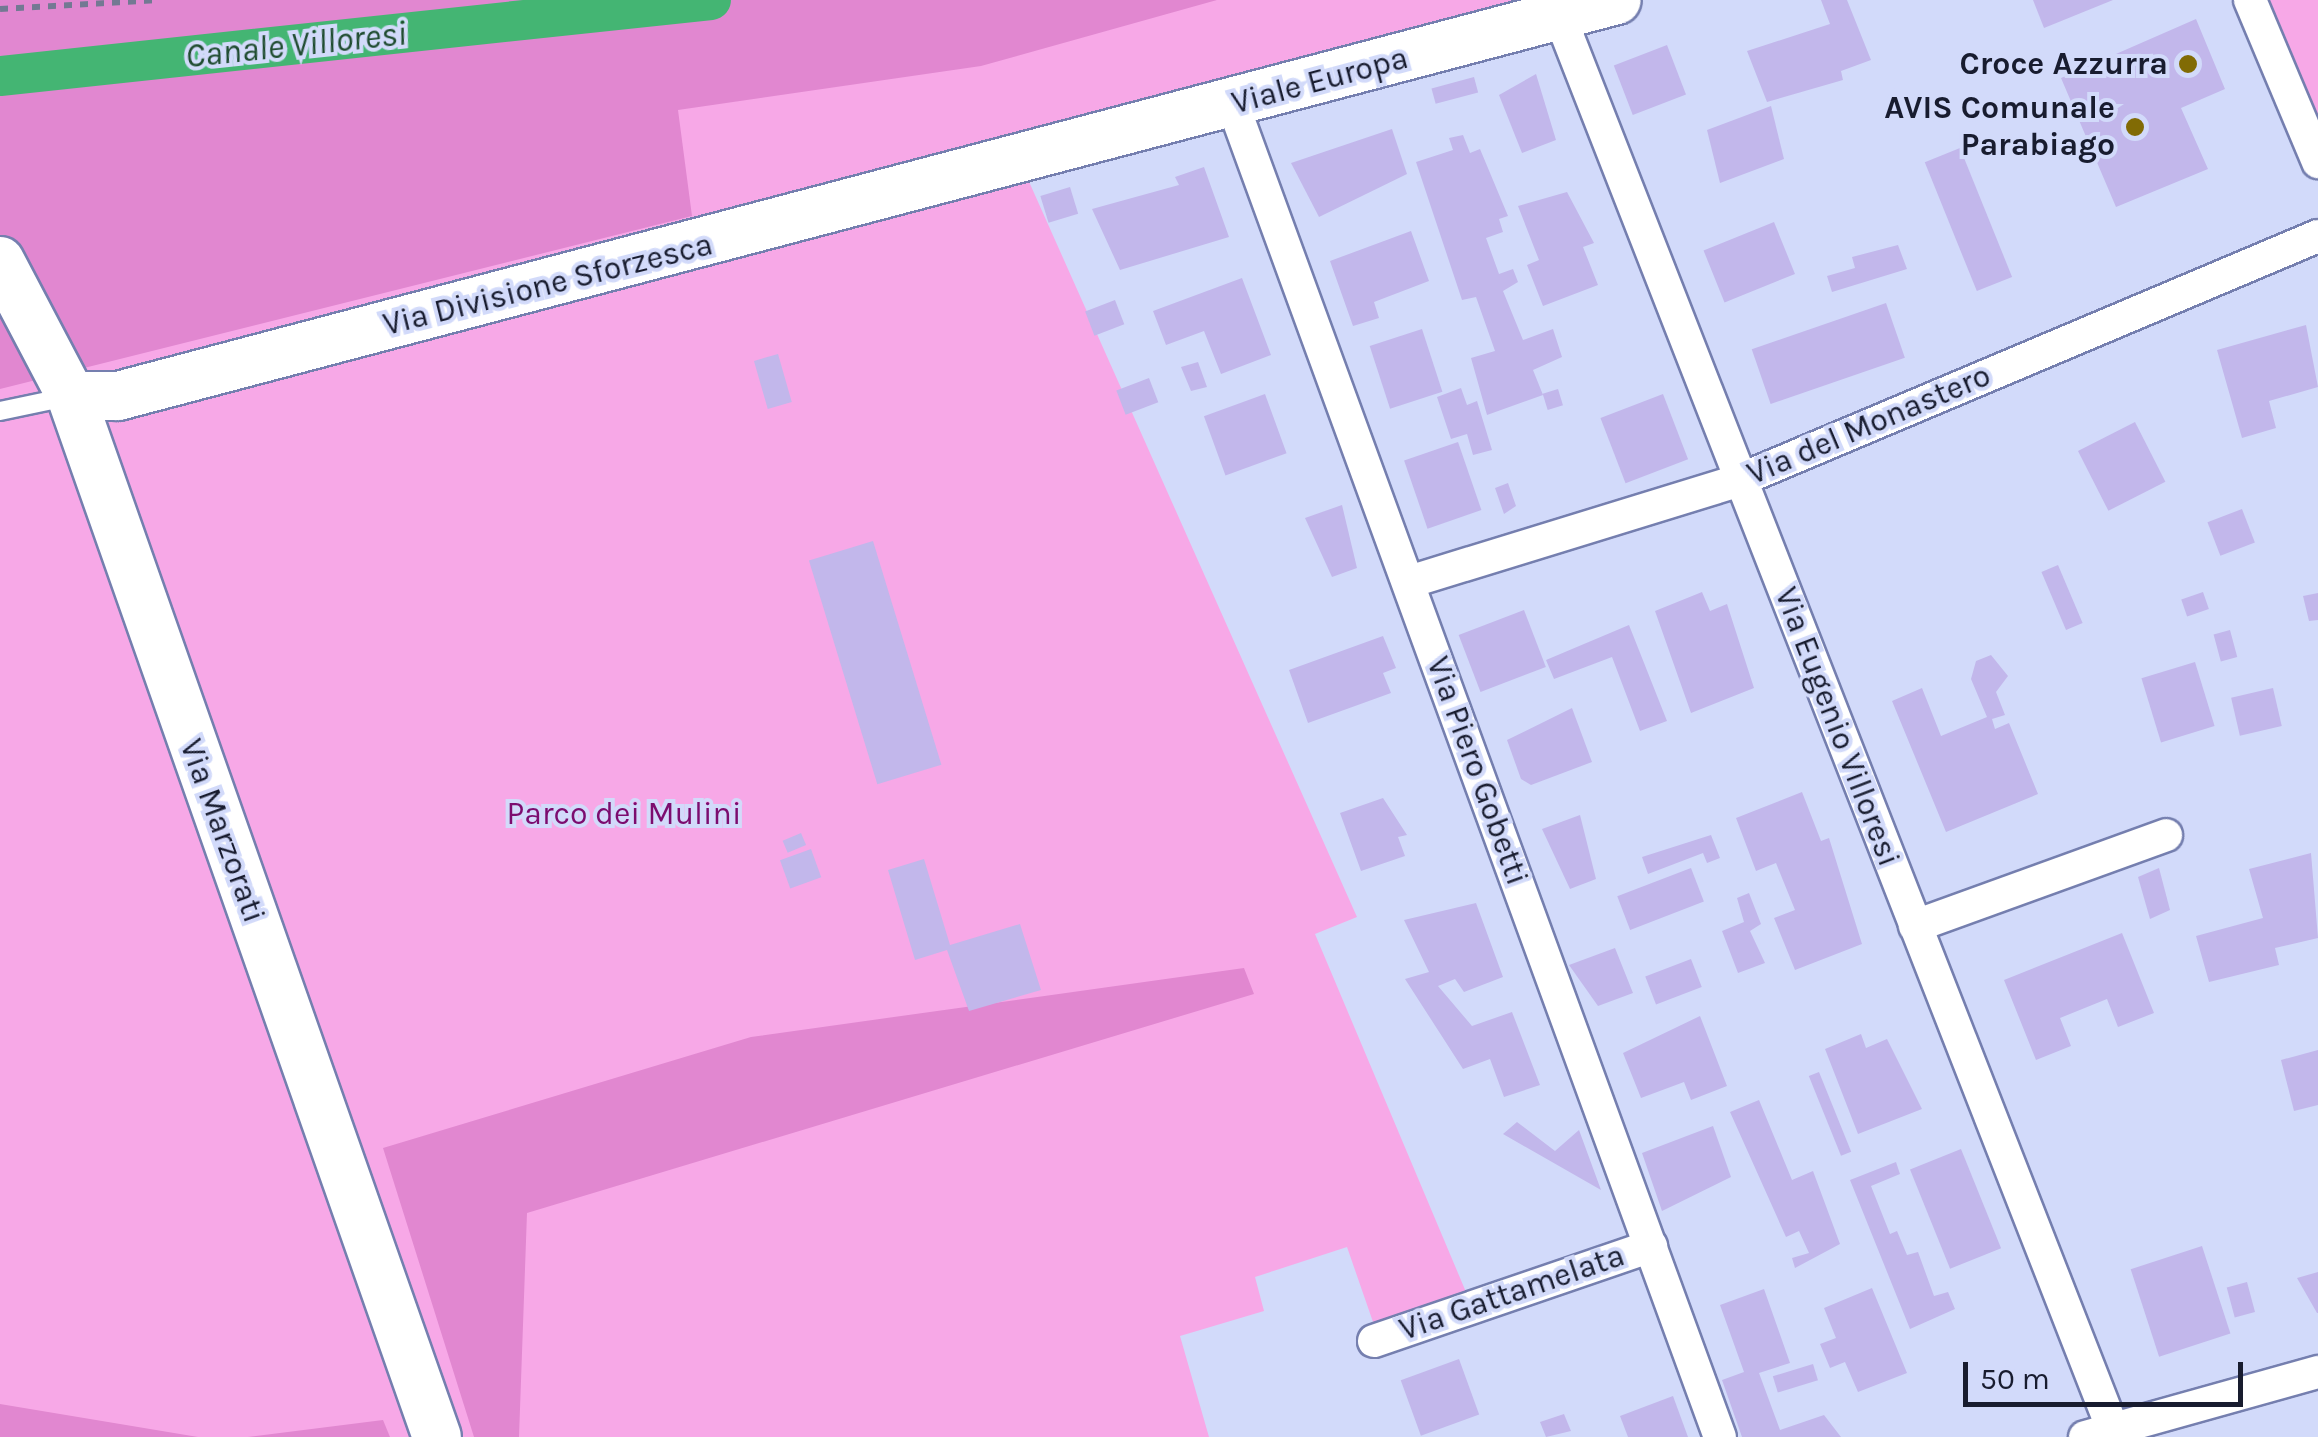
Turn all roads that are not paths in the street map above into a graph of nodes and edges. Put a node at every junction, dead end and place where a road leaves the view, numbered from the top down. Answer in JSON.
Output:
{"nodes":[{"id":1,"x":1617,"y":0,"type":"edge"},
{"id":2,"x":2250,"y":0,"type":"edge"},
{"id":3,"x":1560,"y":17,"type":"junction"},
{"id":4,"x":1232,"y":105,"type":"junction"},
{"id":5,"x":2318,"y":162,"type":"edge"},
{"id":6,"x":1023,"y":163,"type":"joint"},
{"id":7,"x":2318,"y":236,"type":"edge"},
{"id":8,"x":0,"y":261,"type":"edge"},
{"id":9,"x":71,"y":396,"type":"junction"},
{"id":10,"x":0,"y":412,"type":"edge"},
{"id":11,"x":1740,"y":480,"type":"junction"},
{"id":12,"x":1409,"y":582,"type":"junction"},
{"id":13,"x":2166,"y":835,"type":"dead end"},
{"id":14,"x":1916,"y":926,"type":"junction"},
{"id":15,"x":1651,"y":1246,"type":"junction"},
{"id":16,"x":1374,"y":1340,"type":"dead end"},
{"id":17,"x":2318,"y":1372,"type":"edge"},
{"id":18,"x":432,"y":1423,"type":"edge"},
{"id":19,"x":2105,"y":1435,"type":"edge"},
{"id":20,"x":1720,"y":1437,"type":"edge"}],
"edges":[{"from":1,"to":3,"type":"street","name":"Viale Europa"},
{"from":2,"to":5,"type":"street"},
{"from":3,"to":4,"type":"street","name":"Viale Europa"},
{"from":3,"to":11,"type":"street","name":"Via Eugenio Villoresi"},
{"from":4,"to":6,"type":"street","name":"Viale Europa"},
{"from":4,"to":12,"type":"street","name":"Via Piero Gobetti"},
{"from":6,"to":9,"type":"street","name":"Via Divisione Sforzesca"},
{"from":7,"to":11,"type":"street","name":"Via del Monastero"},
{"from":8,"to":9,"type":"street","name":"Via Marzorati"},
{"from":9,"to":10,"type":"lane"},
{"from":9,"to":18,"type":"street","name":"Via Marzorati"},
{"from":11,"to":12,"type":"street","name":"Via del Monastero"},
{"from":11,"to":14,"type":"street","name":"Via Eugenio Villoresi"},
{"from":12,"to":15,"type":"street","name":"Via Piero Gobetti"},
{"from":13,"to":14,"type":"street"},
{"from":14,"to":19,"type":"street","name":"Via Eugenio Villoresi"},
{"from":15,"to":16,"type":"street","name":"Via Gattamelata"},
{"from":15,"to":20,"type":"street","name":"Via Piero Gobetti"},
{"from":17,"to":19,"type":"street"}]}
